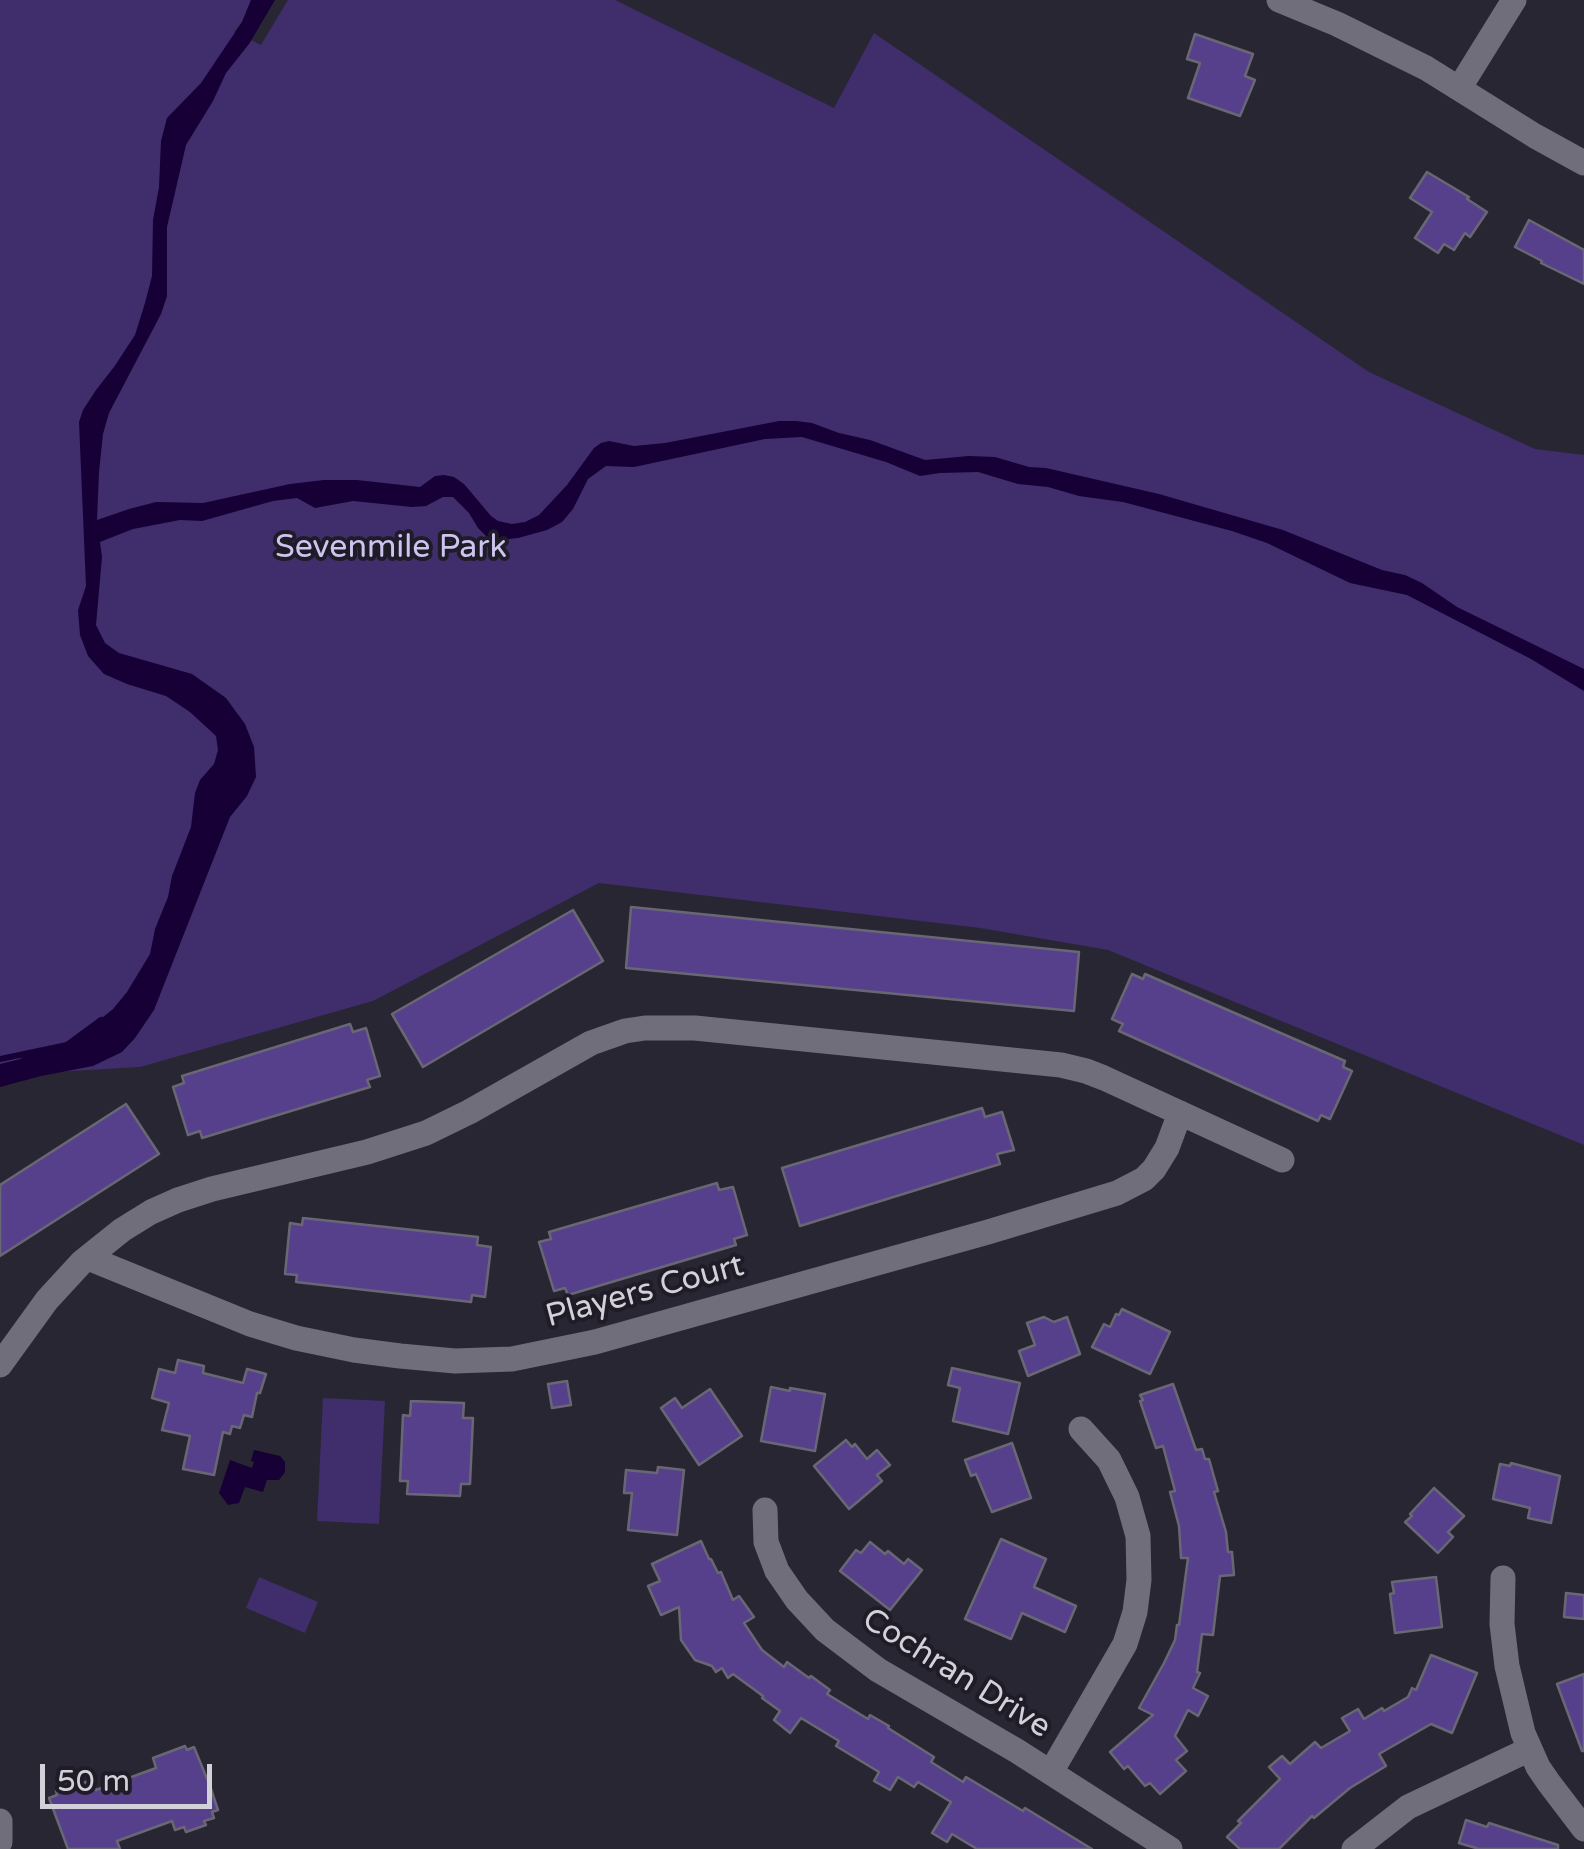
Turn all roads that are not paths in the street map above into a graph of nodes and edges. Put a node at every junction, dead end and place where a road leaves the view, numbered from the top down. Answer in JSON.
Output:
{"nodes":[{"id":1,"x":1279,"y":0,"type":"edge"},
{"id":2,"x":1514,"y":0,"type":"edge"},
{"id":3,"x":1460,"y":88,"type":"junction"},
{"id":4,"x":1584,"y":163,"type":"edge"},
{"id":5,"x":1180,"y":1114,"type":"junction"},
{"id":6,"x":1282,"y":1160,"type":"dead end"},
{"id":7,"x":88,"y":1258,"type":"junction"},
{"id":8,"x":2,"y":1354,"type":"edge"},
{"id":9,"x":1081,"y":1428,"type":"dead end"},
{"id":10,"x":765,"y":1510,"type":"dead end"},
{"id":11,"x":1504,"y":1578,"type":"dead end"},
{"id":12,"x":1530,"y":1749,"type":"junction"},
{"id":13,"x":1051,"y":1772,"type":"junction"},
{"id":14,"x":0,"y":1821,"type":"edge"},
{"id":15,"x":1584,"y":1828,"type":"edge"},
{"id":16,"x":0,"y":1842,"type":"edge"},
{"id":17,"x":1170,"y":1849,"type":"edge"},
{"id":18,"x":1354,"y":1849,"type":"edge"}],
"edges":[{"from":1,"to":3,"type":"street"},
{"from":2,"to":3,"type":"street"},
{"from":3,"to":4,"type":"street"},
{"from":5,"to":6,"type":"street"},
{"from":5,"to":7,"type":"street"},
{"from":5,"to":7,"type":"street","name":"Players Court"},
{"from":7,"to":8,"type":"street"},
{"from":9,"to":13,"type":"street"},
{"from":10,"to":13,"type":"street","name":"Cochran Drive"},
{"from":11,"to":12,"type":"street"},
{"from":12,"to":15,"type":"street"},
{"from":12,"to":18,"type":"street"},
{"from":13,"to":17,"type":"street","name":"Cochran Drive"},
{"from":14,"to":16,"type":"street"}]}
